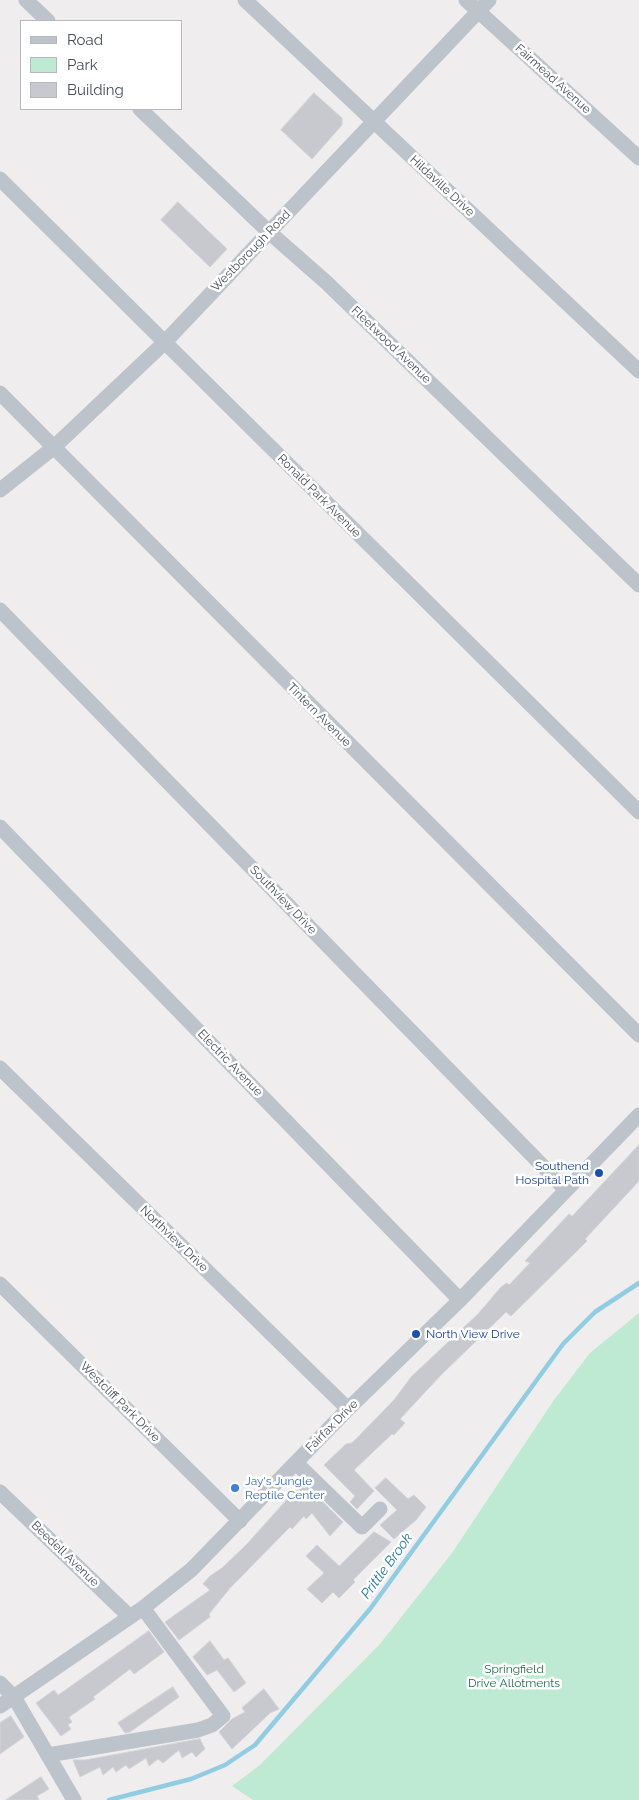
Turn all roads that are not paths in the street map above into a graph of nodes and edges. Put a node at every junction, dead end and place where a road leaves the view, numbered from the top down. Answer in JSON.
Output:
{"nodes":[{"id":1,"x":26,"y":0,"type":"edge"},
{"id":2,"x":245,"y":0,"type":"edge"},
{"id":3,"x":466,"y":0,"type":"edge"},
{"id":4,"x":489,"y":0,"type":"edge"},
{"id":5,"x":478,"y":11,"type":"junction"},
{"id":6,"x":47,"y":20,"type":"edge"},
{"id":7,"x":141,"y":110,"type":"edge"},
{"id":8,"x":374,"y":122,"type":"junction"},
{"id":9,"x":639,"y":158,"type":"edge"},
{"id":10,"x":0,"y":179,"type":"edge"},
{"id":11,"x":269,"y":232,"type":"junction"},
{"id":12,"x":164,"y":343,"type":"junction"},
{"id":13,"x":639,"y":371,"type":"edge"},
{"id":14,"x":0,"y":393,"type":"edge"},
{"id":15,"x":53,"y":448,"type":"junction"},
{"id":16,"x":0,"y":490,"type":"edge"},
{"id":17,"x":639,"y":585,"type":"edge"},
{"id":18,"x":0,"y":610,"type":"edge"},
{"id":19,"x":639,"y":812,"type":"edge"},
{"id":20,"x":0,"y":827,"type":"edge"},
{"id":21,"x":639,"y":1035,"type":"edge"},
{"id":22,"x":0,"y":1068,"type":"edge"},
{"id":23,"x":639,"y":1115,"type":"edge"},
{"id":24,"x":566,"y":1190,"type":"junction"},
{"id":25,"x":0,"y":1284,"type":"edge"},
{"id":26,"x":460,"y":1300,"type":"junction"},
{"id":27,"x":348,"y":1409,"type":"junction"},
{"id":28,"x":296,"y":1462,"type":"junction"},
{"id":29,"x":0,"y":1492,"type":"edge"},
{"id":30,"x":380,"y":1509,"type":"dead end"},
{"id":31,"x":240,"y":1520,"type":"junction"},
{"id":32,"x":143,"y":1608,"type":"junction"},
{"id":33,"x":130,"y":1617,"type":"junction"},
{"id":34,"x":0,"y":1684,"type":"edge"},
{"id":35,"x":14,"y":1697,"type":"junction"},
{"id":36,"x":0,"y":1706,"type":"edge"},
{"id":37,"x":48,"y":1755,"type":"junction"},
{"id":38,"x":74,"y":1800,"type":"edge"}],
"edges":[{"from":1,"to":6,"type":"street"},
{"from":2,"to":8,"type":"street","name":"Hildaville Drive"},
{"from":3,"to":5,"type":"street","name":"Fairmead Avenue"},
{"from":4,"to":5,"type":"street","name":"Westborough Road"},
{"from":5,"to":8,"type":"street","name":"Westborough Road"},
{"from":5,"to":9,"type":"street","name":"Fairmead Avenue"},
{"from":7,"to":11,"type":"street","name":"Fleetwood Avenue"},
{"from":8,"to":11,"type":"street","name":"Westborough Road"},
{"from":8,"to":13,"type":"street","name":"Hildaville Drive"},
{"from":10,"to":12,"type":"street","name":"Ronald Park Avenue"},
{"from":11,"to":12,"type":"street","name":"Westborough Road"},
{"from":11,"to":17,"type":"street","name":"Fleetwood Avenue"},
{"from":12,"to":15,"type":"street","name":"Westborough Road"},
{"from":12,"to":19,"type":"street","name":"Ronald Park Avenue"},
{"from":14,"to":15,"type":"street","name":"Tintern Avenue"},
{"from":15,"to":16,"type":"street","name":"Westborough Road"},
{"from":15,"to":21,"type":"street","name":"Tintern Avenue"},
{"from":18,"to":24,"type":"street","name":"Southview Drive"},
{"from":20,"to":26,"type":"street","name":"Electric Avenue"},
{"from":22,"to":27,"type":"street","name":"Northview Drive"},
{"from":23,"to":24,"type":"street","name":"Fairfax Drive"},
{"from":24,"to":26,"type":"street","name":"Fairfax Drive"},
{"from":25,"to":31,"type":"street","name":"Westcliff Park Drive"},
{"from":26,"to":27,"type":"street","name":"Fairfax Drive"},
{"from":27,"to":28,"type":"street","name":"Fairfax Drive"},
{"from":28,"to":30,"type":"street"},
{"from":28,"to":31,"type":"street","name":"Fairfax Drive"},
{"from":29,"to":33,"type":"street","name":"Beedell Avenue"},
{"from":31,"to":32,"type":"street","name":"Fairfax Drive"},
{"from":32,"to":33,"type":"street","name":"Fairfax Drive"},
{"from":32,"to":37,"type":"street"},
{"from":33,"to":35,"type":"street","name":"Fairfax Drive"},
{"from":34,"to":35,"type":"street"},
{"from":35,"to":36,"type":"street","name":"Fairfax Drive"},
{"from":35,"to":37,"type":"street"},
{"from":37,"to":38,"type":"street"}]}
